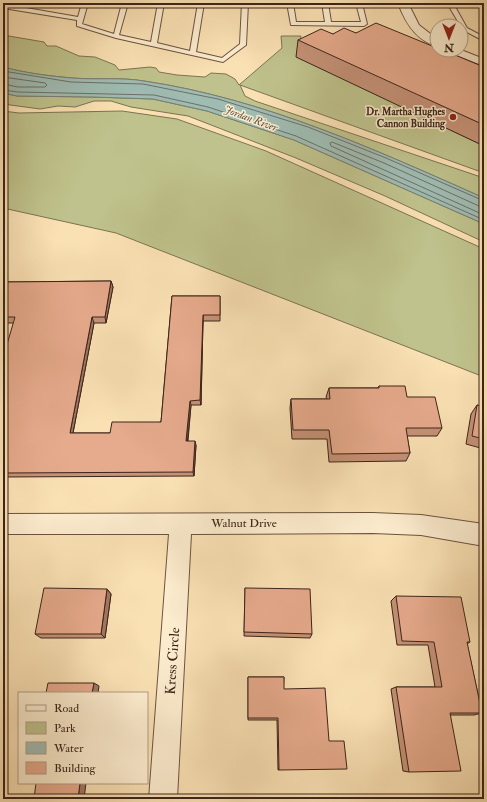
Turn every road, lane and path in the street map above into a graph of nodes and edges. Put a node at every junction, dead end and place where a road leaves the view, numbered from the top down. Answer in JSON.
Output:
{"nodes":[{"id":1,"x":24,"y":3,"type":"edge"},
{"id":2,"x":85,"y":3,"type":"edge"},
{"id":3,"x":125,"y":3,"type":"edge"},
{"id":4,"x":161,"y":3,"type":"edge"},
{"id":5,"x":201,"y":3,"type":"edge"},
{"id":6,"x":245,"y":3,"type":"edge"},
{"id":7,"x":290,"y":3,"type":"edge"},
{"id":8,"x":325,"y":3,"type":"edge"},
{"id":9,"x":359,"y":3,"type":"edge"},
{"id":10,"x":403,"y":3,"type":"edge"},
{"id":11,"x":450,"y":3,"type":"edge"},
{"id":12,"x":3,"y":6,"type":"edge"},
{"id":13,"x":21,"y":9,"type":"junction"},
{"id":14,"x":79,"y":22,"type":"junction"},
{"id":15,"x":328,"y":24,"type":"junction"},
{"id":16,"x":116,"y":36,"type":"junction"},
{"id":17,"x":429,"y":38,"type":"edge"},
{"id":18,"x":484,"y":39,"type":"edge"},
{"id":19,"x":154,"y":44,"type":"junction"},
{"id":20,"x":193,"y":53,"type":"junction"},
{"id":21,"x":469,"y":57,"type":"edge"},
{"id":22,"x":484,"y":63,"type":"edge"},
{"id":23,"x":3,"y":524,"type":"edge"},
{"id":24,"x":181,"y":524,"type":"junction"},
{"id":25,"x":484,"y":535,"type":"edge"},
{"id":26,"x":163,"y":799,"type":"edge"}],
"edges":[{"from":1,"to":13,"type":"lane"},
{"from":2,"to":14,"type":"lane"},
{"from":3,"to":16,"type":"lane"},
{"from":4,"to":19,"type":"lane"},
{"from":5,"to":20,"type":"lane"},
{"from":6,"to":20,"type":"lane"},
{"from":7,"to":15,"type":"lane"},
{"from":8,"to":15,"type":"lane"},
{"from":9,"to":15,"type":"lane"},
{"from":10,"to":17,"type":"street"},
{"from":11,"to":18,"type":"lane"},
{"from":12,"to":13,"type":"lane"},
{"from":13,"to":14,"type":"lane"},
{"from":14,"to":16,"type":"lane"},
{"from":16,"to":19,"type":"lane"},
{"from":19,"to":20,"type":"lane"},
{"from":21,"to":22,"type":"street"},
{"from":23,"to":24,"type":"street","name":"Walnut Drive"},
{"from":24,"to":25,"type":"street","name":"Walnut Drive"},
{"from":24,"to":26,"type":"street","name":"Kress Circle"}]}
